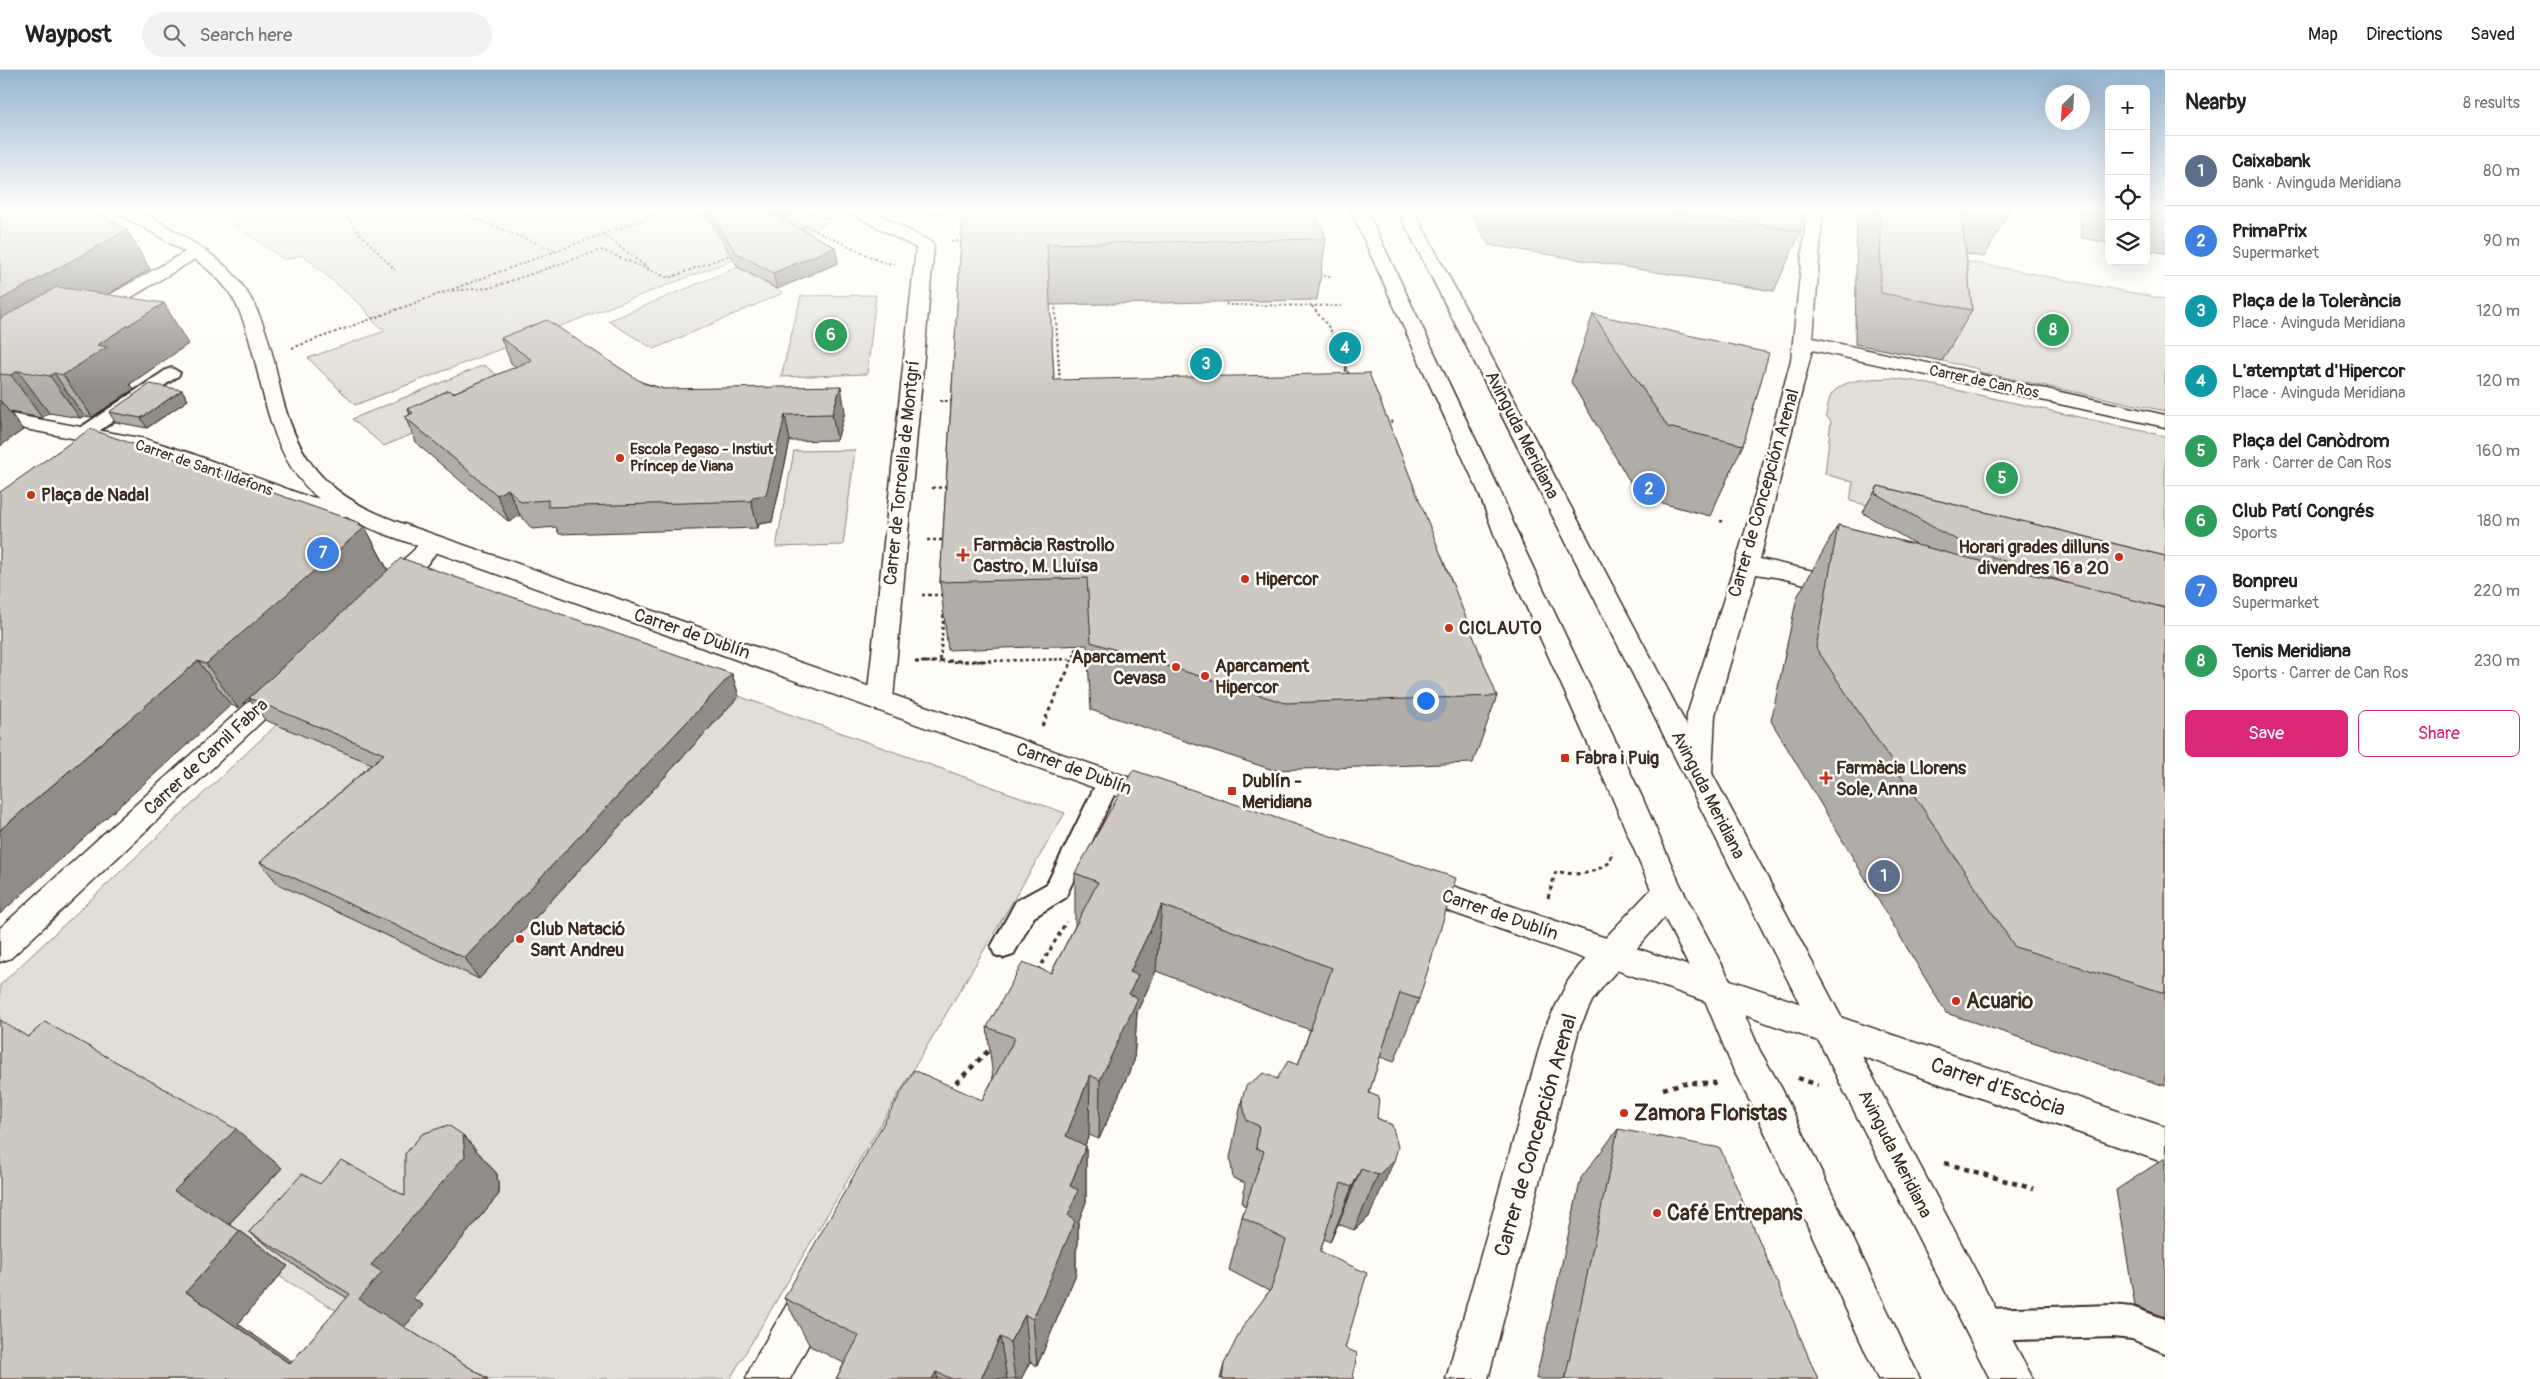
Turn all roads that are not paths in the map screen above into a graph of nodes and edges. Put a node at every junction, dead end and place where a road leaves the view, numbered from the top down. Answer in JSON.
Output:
{"nodes":[{"id":1,"x":163,"y":270,"type":"edge"},
{"id":2,"x":219,"y":270,"type":"edge"},
{"id":3,"x":923,"y":270,"type":"edge"},
{"id":4,"x":1386,"y":270,"type":"edge"},
{"id":5,"x":1437,"y":270,"type":"edge"},
{"id":6,"x":1809,"y":270,"type":"edge"},
{"id":7,"x":74,"y":323,"type":"edge"},
{"id":8,"x":1802,"y":342,"type":"junction"},
{"id":9,"x":172,"y":373,"type":"dead end"},
{"id":10,"x":0,"y":418,"type":"edge"},
{"id":11,"x":2165,"y":421,"type":"edge"},
{"id":12,"x":83,"y":434,"type":"junction"},
{"id":13,"x":137,"y":444,"type":"junction"},
{"id":14,"x":115,"y":460,"type":"edge"},
{"id":15,"x":348,"y":510,"type":"junction"},
{"id":16,"x":431,"y":542,"type":"junction"},
{"id":17,"x":1746,"y":566,"type":"junction"},
{"id":18,"x":1870,"y":593,"type":"edge"},
{"id":19,"x":366,"y":608,"type":"edge"},
{"id":20,"x":300,"y":670,"type":"edge"},
{"id":21,"x":880,"y":700,"type":"junction"},
{"id":22,"x":1698,"y":774,"type":"junction"},
{"id":23,"x":1108,"y":782,"type":"junction"},
{"id":24,"x":1186,"y":808,"type":"edge"},
{"id":25,"x":1392,"y":878,"type":"edge"},
{"id":26,"x":1668,"y":892,"type":"junction"},
{"id":27,"x":1004,"y":947,"type":"dead end"},
{"id":28,"x":0,"y":948,"type":"edge"},
{"id":29,"x":1612,"y":954,"type":"junction"},
{"id":30,"x":1718,"y":990,"type":"junction"},
{"id":31,"x":1831,"y":1030,"type":"junction"},
{"id":32,"x":2165,"y":1145,"type":"edge"},
{"id":33,"x":834,"y":1259,"type":"edge"},
{"id":34,"x":1983,"y":1325,"type":"junction"},
{"id":35,"x":2165,"y":1336,"type":"edge"},
{"id":36,"x":767,"y":1379,"type":"edge"},
{"id":37,"x":1467,"y":1379,"type":"edge"},
{"id":38,"x":1899,"y":1379,"type":"edge"},
{"id":39,"x":2012,"y":1379,"type":"edge"}],
"edges":[{"from":1,"to":7,"type":"main road"},
{"from":2,"to":15,"type":"main road"},
{"from":3,"to":21,"type":"main road","name":"Carrer de Torroella de Montgrí"},
{"from":4,"to":26,"type":"main road"},
{"from":5,"to":22,"type":"main road","name":"Avinguda Meridiana"},
{"from":6,"to":8,"type":"main road","name":"Carrer de Concepción Arenal"},
{"from":8,"to":11,"type":"main road","name":"Carrer de Can Ros"},
{"from":8,"to":17,"type":"main road","name":"Carrer de Concepción Arenal"},
{"from":9,"to":12,"type":"lane"},
{"from":10,"to":12,"type":"main road","name":"Carrer de Sant Ildefons"},
{"from":12,"to":13,"type":"main road","name":"Carrer de Sant Ildefons"},
{"from":13,"to":14,"type":"main road"},
{"from":13,"to":15,"type":"main road","name":"Carrer de Sant Ildefons"},
{"from":15,"to":16,"type":"main road","name":"Carrer de Dublín"},
{"from":16,"to":19,"type":"main road"},
{"from":16,"to":21,"type":"main road","name":"Carrer de Dublín"},
{"from":17,"to":18,"type":"main road"},
{"from":17,"to":22,"type":"main road","name":"Carrer de Concepción Arenal"},
{"from":20,"to":28,"type":"main road","name":"Carrer de Camil Fabra"},
{"from":21,"to":23,"type":"main road","name":"Carrer de Dublín"},
{"from":22,"to":31,"type":"main road","name":"Avinguda Meridiana"},
{"from":23,"to":24,"type":"main road","name":"Carrer de Dublín"},
{"from":23,"to":27,"type":"lane"},
{"from":25,"to":29,"type":"main road","name":"Carrer de Dublín"},
{"from":26,"to":29,"type":"main road","name":"Carrer de Concepción Arenal"},
{"from":26,"to":30,"type":"main road"},
{"from":29,"to":30,"type":"main road","name":"Carrer de Dublín"},
{"from":29,"to":37,"type":"main road","name":"Carrer de Concepción Arenal"},
{"from":30,"to":31,"type":"main road","name":"Carrer de Dublín"},
{"from":30,"to":38,"type":"main road"},
{"from":31,"to":32,"type":"main road","name":"Carrer d'Escòcia"},
{"from":31,"to":34,"type":"main road","name":"Avinguda Meridiana"},
{"from":33,"to":36,"type":"main road"},
{"from":34,"to":35,"type":"lane"},
{"from":34,"to":39,"type":"main road","name":"Avinguda Meridiana"}]}
